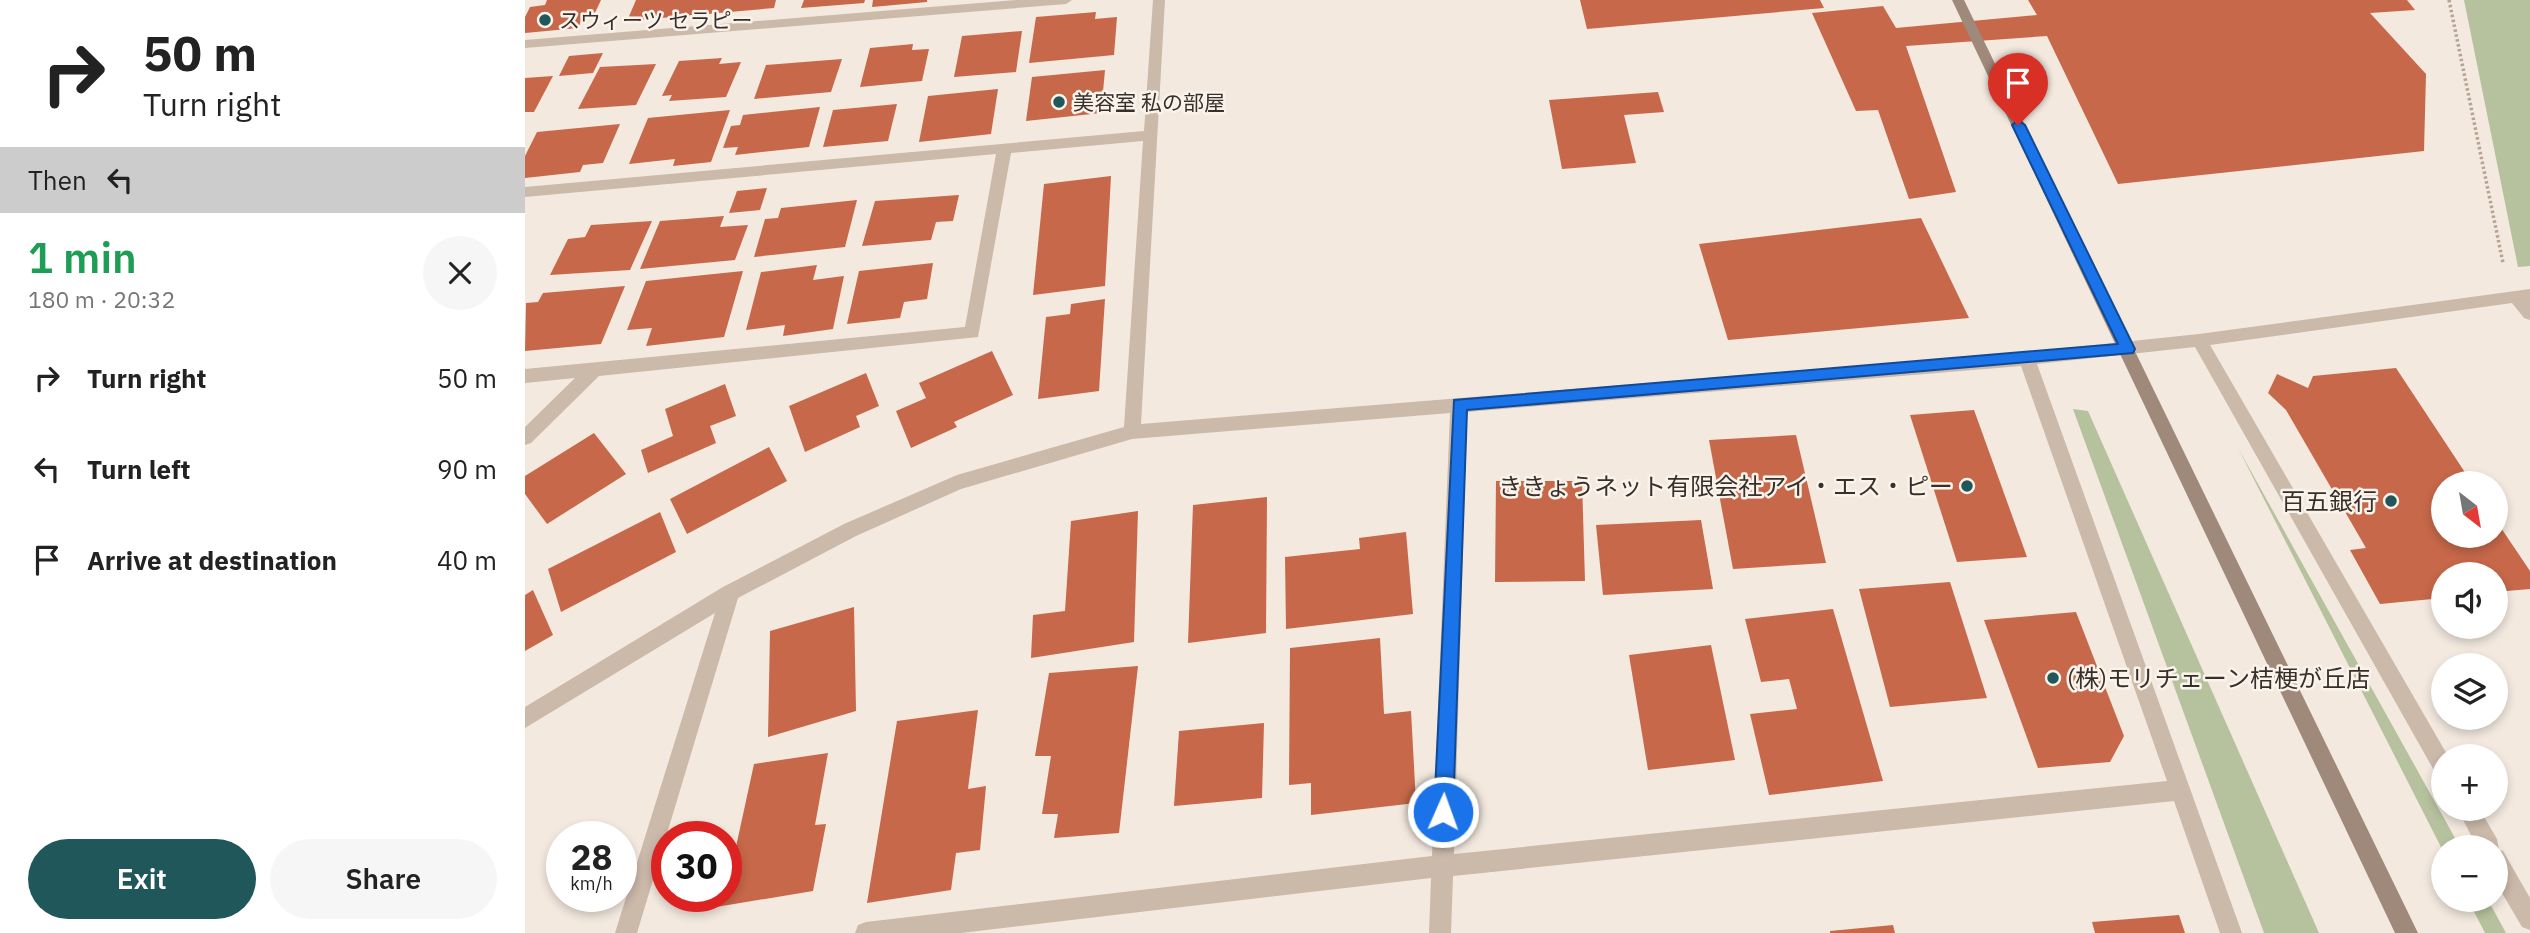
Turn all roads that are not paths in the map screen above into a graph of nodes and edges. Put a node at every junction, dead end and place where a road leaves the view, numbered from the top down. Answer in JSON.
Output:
{"nodes":[{"id":1,"x":1066,"y":0,"type":"edge"},
{"id":2,"x":1159,"y":0,"type":"edge"},
{"id":3,"x":1958,"y":0,"type":"edge"},
{"id":4,"x":525,"y":44,"type":"edge"},
{"id":5,"x":1151,"y":135,"type":"junction"},
{"id":6,"x":1004,"y":149,"type":"junction"},
{"id":7,"x":525,"y":192,"type":"edge"},
{"id":8,"x":2523,"y":296,"type":"edge"},
{"id":9,"x":2530,"y":314,"type":"edge"},
{"id":10,"x":2199,"y":340,"type":"junction"},
{"id":11,"x":2127,"y":349,"type":"junction"},
{"id":12,"x":2027,"y":359,"type":"junction"},
{"id":13,"x":595,"y":369,"type":"junction"},
{"id":14,"x":525,"y":376,"type":"edge"},
{"id":15,"x":1459,"y":404,"type":"junction"},
{"id":16,"x":1132,"y":432,"type":"junction"},
{"id":17,"x":525,"y":438,"type":"edge"},
{"id":18,"x":730,"y":593,"type":"junction"},
{"id":19,"x":525,"y":718,"type":"edge"},
{"id":20,"x":2431,"y":746,"type":"edge"},
{"id":21,"x":2179,"y":790,"type":"junction"},
{"id":22,"x":1441,"y":866,"type":"junction"},
{"id":23,"x":2508,"y":881,"type":"edge"},
{"id":24,"x":2530,"y":919,"type":"edge"},
{"id":25,"x":626,"y":933,"type":"edge"},
{"id":26,"x":866,"y":933,"type":"edge"},
{"id":27,"x":1440,"y":933,"type":"edge"},
{"id":28,"x":2231,"y":933,"type":"edge"},
{"id":29,"x":2407,"y":933,"type":"edge"}],
"edges":[{"from":1,"to":4,"type":"street"},
{"from":2,"to":5,"type":"street"},
{"from":3,"to":11,"type":"street"},
{"from":5,"to":6,"type":"street"},
{"from":5,"to":16,"type":"street"},
{"from":6,"to":7,"type":"street"},
{"from":6,"to":13,"type":"street"},
{"from":8,"to":9,"type":"street"},
{"from":8,"to":10,"type":"street"},
{"from":10,"to":11,"type":"street"},
{"from":10,"to":20,"type":"street"},
{"from":11,"to":12,"type":"street"},
{"from":11,"to":29,"type":"street"},
{"from":12,"to":15,"type":"street"},
{"from":12,"to":21,"type":"street"},
{"from":13,"to":14,"type":"street"},
{"from":13,"to":17,"type":"street"},
{"from":15,"to":16,"type":"street"},
{"from":15,"to":22,"type":"street"},
{"from":16,"to":18,"type":"street"},
{"from":18,"to":19,"type":"street"},
{"from":18,"to":25,"type":"street"},
{"from":21,"to":22,"type":"street"},
{"from":21,"to":28,"type":"street"},
{"from":22,"to":26,"type":"street"},
{"from":22,"to":27,"type":"street"},
{"from":23,"to":24,"type":"street"}]}
